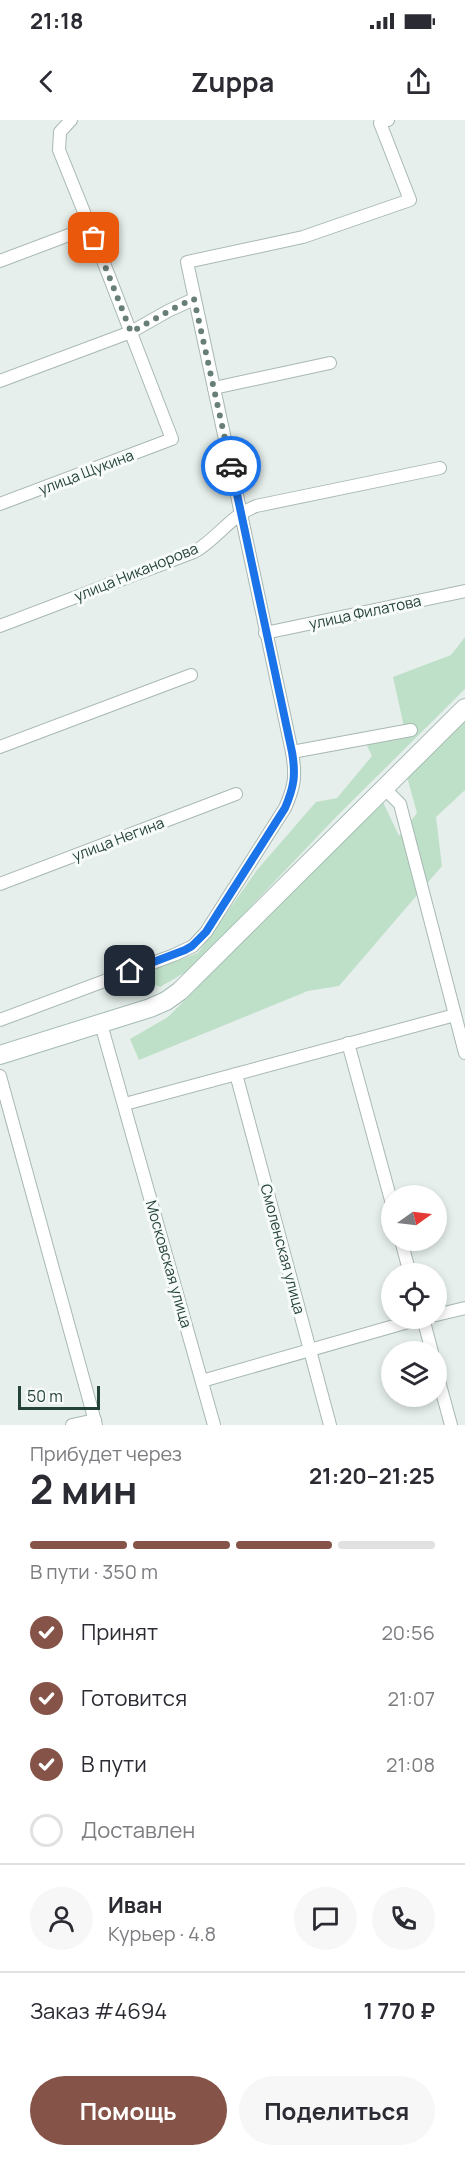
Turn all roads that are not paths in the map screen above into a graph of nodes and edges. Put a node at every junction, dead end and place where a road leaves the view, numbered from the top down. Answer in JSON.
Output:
{"nodes":[{"id":1,"x":71,"y":120,"type":"edge"},
{"id":2,"x":388,"y":120,"type":"edge"},
{"id":3,"x":90,"y":227,"type":"junction"},
{"id":4,"x":0,"y":261,"type":"edge"},
{"id":5,"x":194,"y":299,"type":"junction"},
{"id":6,"x":131,"y":332,"type":"junction"},
{"id":7,"x":330,"y":363,"type":"dead end"},
{"id":8,"x":0,"y":381,"type":"edge"},
{"id":9,"x":214,"y":388,"type":"junction"},
{"id":10,"x":440,"y":468,"type":"dead end"},
{"id":11,"x":0,"y":504,"type":"edge"},
{"id":12,"x":241,"y":512,"type":"junction"},
{"id":13,"x":465,"y":591,"type":"edge"},
{"id":14,"x":0,"y":626,"type":"edge"},
{"id":15,"x":265,"y":633,"type":"junction"},
{"id":16,"x":191,"y":675,"type":"dead end"},
{"id":17,"x":465,"y":708,"type":"edge"},
{"id":18,"x":411,"y":730,"type":"dead end"},
{"id":19,"x":0,"y":747,"type":"edge"},
{"id":20,"x":292,"y":752,"type":"junction"},
{"id":21,"x":384,"y":788,"type":"junction"},
{"id":22,"x":236,"y":794,"type":"dead end"},
{"id":23,"x":0,"y":884,"type":"edge"},
{"id":24,"x":455,"y":1015,"type":"junction"},
{"id":25,"x":0,"y":1020,"type":"edge"},
{"id":26,"x":101,"y":1024,"type":"junction"},
{"id":27,"x":348,"y":1044,"type":"junction"},
{"id":28,"x":465,"y":1053,"type":"edge"},
{"id":29,"x":0,"y":1055,"type":"edge"},
{"id":30,"x":236,"y":1074,"type":"junction"},
{"id":31,"x":0,"y":1076,"type":"edge"},
{"id":32,"x":125,"y":1104,"type":"junction"},
{"id":33,"x":387,"y":1185,"type":"edge"},
{"id":34,"x":465,"y":1308,"type":"edge"},
{"id":35,"x":447,"y":1312,"type":"edge"},
{"id":36,"x":382,"y":1329,"type":"edge"},
{"id":37,"x":310,"y":1349,"type":"junction"},
{"id":38,"x":202,"y":1381,"type":"junction"},
{"id":39,"x":446,"y":1407,"type":"edge"},
{"id":40,"x":95,"y":1422,"type":"edge"},
{"id":41,"x":72,"y":1425,"type":"edge"},
{"id":42,"x":214,"y":1425,"type":"edge"},
{"id":43,"x":330,"y":1425,"type":"edge"},
{"id":44,"x":451,"y":1425,"type":"edge"}],
"edges":[{"from":1,"to":3,"type":"street"},
{"from":2,"to":5,"type":"street"},
{"from":3,"to":4,"type":"street"},
{"from":3,"to":6,"type":"street"},
{"from":5,"to":6,"type":"street"},
{"from":5,"to":9,"type":"street"},
{"from":6,"to":8,"type":"street"},
{"from":6,"to":11,"type":"street","name":"улица Щукина"},
{"from":7,"to":9,"type":"street"},
{"from":9,"to":12,"type":"street"},
{"from":10,"to":12,"type":"street","name":"улица Никанорова"},
{"from":12,"to":14,"type":"street","name":"улица Никанорова"},
{"from":12,"to":15,"type":"street"},
{"from":13,"to":15,"type":"street","name":"улица Филатова"},
{"from":15,"to":20,"type":"street"},
{"from":16,"to":19,"type":"street"},
{"from":17,"to":21,"type":"street"},
{"from":18,"to":20,"type":"street"},
{"from":20,"to":25,"type":"street"},
{"from":21,"to":24,"type":"street"},
{"from":21,"to":26,"type":"street"},
{"from":22,"to":23,"type":"street","name":"улица Негина"},
{"from":24,"to":27,"type":"street"},
{"from":24,"to":28,"type":"street"},
{"from":26,"to":29,"type":"street"},
{"from":26,"to":32,"type":"street","name":"Московская улица"},
{"from":27,"to":30,"type":"street"},
{"from":27,"to":33,"type":"street"},
{"from":30,"to":32,"type":"street"},
{"from":30,"to":37,"type":"street","name":"Смоленская улица"},
{"from":31,"to":40,"type":"street"},
{"from":32,"to":38,"type":"street","name":"Московская улица"},
{"from":34,"to":35,"type":"street"},
{"from":36,"to":37,"type":"street"},
{"from":37,"to":38,"type":"street"},
{"from":37,"to":43,"type":"street","name":"Смоленская улица"},
{"from":38,"to":42,"type":"street","name":"Московская улица"},
{"from":39,"to":44,"type":"street"},
{"from":40,"to":41,"type":"street"}]}
